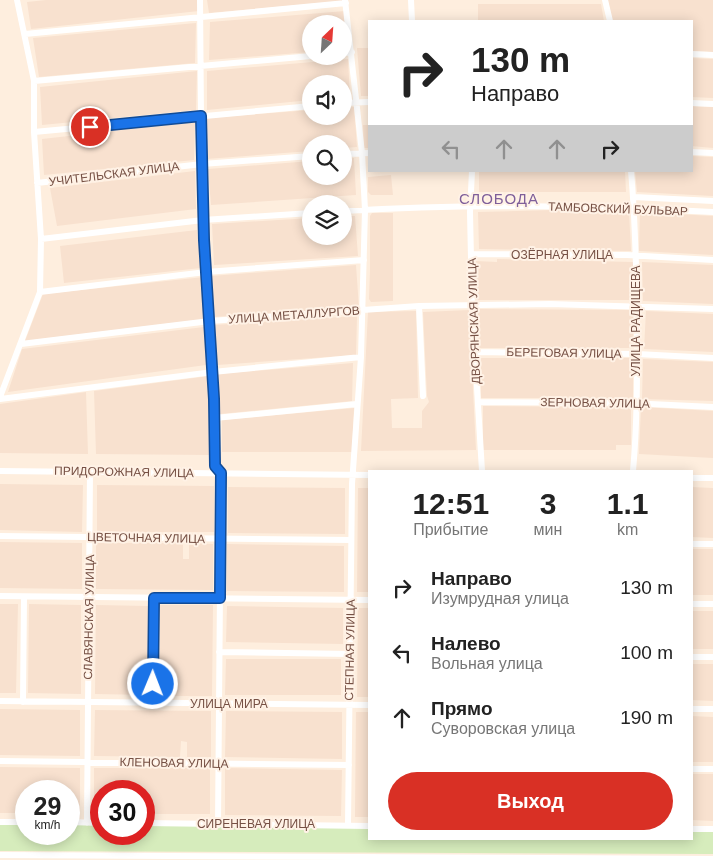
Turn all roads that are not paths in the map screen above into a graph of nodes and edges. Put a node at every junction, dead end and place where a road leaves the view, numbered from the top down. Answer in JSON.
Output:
{"nodes":[{"id":1,"x":17,"y":0,"type":"edge"},
{"id":2,"x":200,"y":0,"type":"edge"},
{"id":3,"x":411,"y":0,"type":"edge"},
{"id":4,"x":599,"y":0,"type":"edge"},
{"id":5,"x":605,"y":0,"type":"edge"},
{"id":6,"x":346,"y":2,"type":"edge"},
{"id":7,"x":348,"y":15,"type":"edge"},
{"id":8,"x":202,"y":17,"type":"junction"},
{"id":9,"x":412,"y":20,"type":"edge"},
{"id":10,"x":610,"y":20,"type":"edge"},
{"id":11,"x":25,"y":34,"type":"junction"},
{"id":12,"x":352,"y":52,"type":"edge"},
{"id":13,"x":693,"y":54,"type":"edge"},
{"id":14,"x":713,"y":55,"type":"edge"},
{"id":15,"x":302,"y":57,"type":"edge"},
{"id":16,"x":201,"y":66,"type":"junction"},
{"id":17,"x":34,"y":81,"type":"junction"},
{"id":18,"x":352,"y":102,"type":"edge"},
{"id":19,"x":357,"y":102,"type":"junction"},
{"id":20,"x":368,"y":102,"type":"edge"},
{"id":21,"x":693,"y":103,"type":"edge"},
{"id":22,"x":713,"y":104,"type":"edge"},
{"id":23,"x":302,"y":107,"type":"edge"},
{"id":24,"x":201,"y":116,"type":"junction"},
{"id":25,"x":34,"y":132,"type":"junction"},
{"id":26,"x":693,"y":152,"type":"edge"},
{"id":27,"x":366,"y":153,"type":"edge"},
{"id":28,"x":713,"y":153,"type":"edge"},
{"id":29,"x":352,"y":154,"type":"edge"},
{"id":30,"x":302,"y":157,"type":"edge"},
{"id":31,"x":202,"y":164,"type":"junction"},
{"id":32,"x":472,"y":172,"type":"edge"},
{"id":33,"x":631,"y":172,"type":"edge"},
{"id":34,"x":37,"y":183,"type":"junction"},
{"id":35,"x":634,"y":197,"type":"junction"},
{"id":36,"x":713,"y":201,"type":"edge"},
{"id":37,"x":470,"y":207,"type":"junction"},
{"id":38,"x":634,"y":208,"type":"junction"},
{"id":39,"x":365,"y":210,"type":"junction"},
{"id":40,"x":352,"y":211,"type":"edge"},
{"id":41,"x":713,"y":212,"type":"edge"},
{"id":42,"x":302,"y":214,"type":"edge"},
{"id":43,"x":203,"y":220,"type":"junction"},
{"id":44,"x":40,"y":239,"type":"junction"},
{"id":45,"x":471,"y":254,"type":"junction"},
{"id":46,"x":635,"y":256,"type":"junction"},
{"id":47,"x":364,"y":260,"type":"junction"},
{"id":48,"x":713,"y":260,"type":"edge"},
{"id":49,"x":206,"y":272,"type":"junction"},
{"id":50,"x":40,"y":292,"type":"junction"},
{"id":51,"x":472,"y":305,"type":"junction"},
{"id":52,"x":419,"y":306,"type":"junction"},
{"id":53,"x":637,"y":306,"type":"junction"},
{"id":54,"x":713,"y":309,"type":"edge"},
{"id":55,"x":363,"y":310,"type":"junction"},
{"id":56,"x":210,"y":321,"type":"junction"},
{"id":57,"x":21,"y":344,"type":"junction"},
{"id":58,"x":474,"y":352,"type":"junction"},
{"id":59,"x":637,"y":354,"type":"junction"},
{"id":60,"x":361,"y":358,"type":"junction"},
{"id":61,"x":713,"y":358,"type":"edge"},
{"id":62,"x":213,"y":372,"type":"junction"},
{"id":63,"x":423,"y":396,"type":"dead end"},
{"id":64,"x":0,"y":398,"type":"edge"},
{"id":65,"x":478,"y":402,"type":"junction"},
{"id":66,"x":357,"y":404,"type":"junction"},
{"id":67,"x":636,"y":404,"type":"junction"},
{"id":68,"x":713,"y":407,"type":"edge"},
{"id":69,"x":215,"y":418,"type":"junction"},
{"id":70,"x":482,"y":470,"type":"edge"},
{"id":71,"x":633,"y":470,"type":"edge"},
{"id":72,"x":0,"y":471,"type":"edge"},
{"id":73,"x":90,"y":472,"type":"junction"},
{"id":74,"x":221,"y":473,"type":"junction"},
{"id":75,"x":353,"y":475,"type":"junction"},
{"id":76,"x":368,"y":475,"type":"edge"},
{"id":77,"x":693,"y":478,"type":"edge"},
{"id":78,"x":713,"y":478,"type":"edge"},
{"id":79,"x":0,"y":536,"type":"edge"},
{"id":80,"x":90,"y":537,"type":"junction"},
{"id":81,"x":221,"y":539,"type":"junction"},
{"id":82,"x":351,"y":540,"type":"junction"},
{"id":83,"x":693,"y":544,"type":"edge"},
{"id":84,"x":713,"y":544,"type":"edge"},
{"id":85,"x":0,"y":596,"type":"edge"},
{"id":86,"x":24,"y":597,"type":"junction"},
{"id":87,"x":89,"y":597,"type":"junction"},
{"id":88,"x":154,"y":598,"type":"junction"},
{"id":89,"x":220,"y":598,"type":"junction"},
{"id":90,"x":351,"y":600,"type":"junction"},
{"id":91,"x":368,"y":600,"type":"edge"},
{"id":92,"x":693,"y":604,"type":"edge"},
{"id":93,"x":713,"y":604,"type":"edge"},
{"id":94,"x":219,"y":652,"type":"junction"},
{"id":95,"x":350,"y":654,"type":"junction"},
{"id":96,"x":693,"y":656,"type":"edge"},
{"id":97,"x":713,"y":657,"type":"edge"},
{"id":98,"x":0,"y":701,"type":"edge"},
{"id":99,"x":23,"y":702,"type":"junction"},
{"id":100,"x":88,"y":702,"type":"junction"},
{"id":101,"x":153,"y":703,"type":"junction"},
{"id":102,"x":219,"y":704,"type":"junction"},
{"id":103,"x":349,"y":705,"type":"junction"},
{"id":104,"x":368,"y":705,"type":"edge"},
{"id":105,"x":693,"y":709,"type":"edge"},
{"id":106,"x":713,"y":709,"type":"edge"},
{"id":107,"x":0,"y":761,"type":"edge"},
{"id":108,"x":88,"y":762,"type":"junction"},
{"id":109,"x":218,"y":763,"type":"junction"},
{"id":110,"x":349,"y":765,"type":"junction"},
{"id":111,"x":693,"y":769,"type":"edge"},
{"id":112,"x":713,"y":769,"type":"edge"},
{"id":113,"x":0,"y":822,"type":"edge"},
{"id":114,"x":15,"y":822,"type":"edge"},
{"id":115,"x":80,"y":823,"type":"edge"},
{"id":116,"x":87,"y":823,"type":"joint"},
{"id":117,"x":155,"y":824,"type":"edge"},
{"id":118,"x":218,"y":824,"type":"junction"},
{"id":119,"x":348,"y":825,"type":"junction"},
{"id":120,"x":368,"y":826,"type":"edge"},
{"id":121,"x":693,"y":828,"type":"edge"},
{"id":122,"x":713,"y":829,"type":"edge"},
{"id":123,"x":0,"y":855,"type":"edge"},
{"id":124,"x":56,"y":858,"type":"edge"},
{"id":125,"x":219,"y":858,"type":"edge"},
{"id":126,"x":287,"y":858,"type":"edge"},
{"id":127,"x":354,"y":859,"type":"edge"},
{"id":128,"x":418,"y":859,"type":"edge"},
{"id":129,"x":498,"y":859,"type":"edge"},
{"id":130,"x":577,"y":859,"type":"edge"},
{"id":131,"x":656,"y":859,"type":"edge"},
{"id":132,"x":713,"y":859,"type":"edge"}],
"edges":[{"from":1,"to":11,"type":"street"},
{"from":2,"to":8,"type":"street"},
{"from":3,"to":9,"type":"street"},
{"from":4,"to":5,"type":"street"},
{"from":5,"to":10,"type":"street"},
{"from":6,"to":7,"type":"street"},
{"from":6,"to":8,"type":"street"},
{"from":8,"to":11,"type":"street"},
{"from":8,"to":16,"type":"street"},
{"from":11,"to":17,"type":"street"},
{"from":12,"to":19,"type":"street"},
{"from":13,"to":14,"type":"street"},
{"from":15,"to":16,"type":"street"},
{"from":16,"to":17,"type":"street"},
{"from":16,"to":24,"type":"street"},
{"from":17,"to":25,"type":"street"},
{"from":18,"to":19,"type":"street"},
{"from":19,"to":20,"type":"street"},
{"from":19,"to":27,"type":"street"},
{"from":21,"to":22,"type":"street"},
{"from":23,"to":24,"type":"street"},
{"from":24,"to":25,"type":"street"},
{"from":24,"to":31,"type":"street"},
{"from":25,"to":34,"type":"street"},
{"from":26,"to":28,"type":"street"},
{"from":27,"to":29,"type":"street"},
{"from":27,"to":39,"type":"street"},
{"from":30,"to":31,"type":"street","name":"УЧИТЕЛЬСКАЯ УЛИЦА"},
{"from":31,"to":34,"type":"street","name":"УЧИТЕЛЬСКАЯ УЛИЦА"},
{"from":31,"to":43,"type":"street"},
{"from":32,"to":37,"type":"street","name":"ДВОРЯНСКАЯ УЛИЦА"},
{"from":33,"to":35,"type":"street","name":"УЛИЦА РАДИЩЕВА"},
{"from":34,"to":44,"type":"street"},
{"from":35,"to":36,"type":"street","name":"ТАМБОВСКИЙ БУЛЬВАР"},
{"from":35,"to":38,"type":"street","name":"УЛИЦА РАДИЩЕВА"},
{"from":37,"to":38,"type":"street","name":"ТАМБОВСКИЙ БУЛЬВАР"},
{"from":37,"to":39,"type":"street","name":"ТАМБОВСКИЙ БУЛЬВАР"},
{"from":37,"to":45,"type":"street","name":"ДВОРЯНСКАЯ УЛИЦА"},
{"from":38,"to":41,"type":"street","name":"ТАМБОВСКИЙ БУЛЬВАР"},
{"from":38,"to":46,"type":"street","name":"УЛИЦА РАДИЩЕВА"},
{"from":39,"to":40,"type":"street","name":"ТАМБОВСКИЙ БУЛЬВАР"},
{"from":39,"to":47,"type":"street"},
{"from":42,"to":43,"type":"street"},
{"from":43,"to":44,"type":"street"},
{"from":43,"to":49,"type":"street"},
{"from":44,"to":50,"type":"street"},
{"from":45,"to":46,"type":"street","name":"ОЗЁРНАЯ УЛИЦА"},
{"from":45,"to":51,"type":"street","name":"ДВОРЯНСКАЯ УЛИЦА"},
{"from":46,"to":48,"type":"street","name":"ОЗЁРНАЯ УЛИЦА"},
{"from":46,"to":53,"type":"street","name":"УЛИЦА РАДИЩЕВА"},
{"from":47,"to":49,"type":"street"},
{"from":47,"to":55,"type":"street","name":"СТЕПНАЯ УЛИЦА"},
{"from":49,"to":50,"type":"street"},
{"from":49,"to":56,"type":"street"},
{"from":50,"to":57,"type":"street"},
{"from":51,"to":52,"type":"street","name":"УЛИЦА МЕТАЛЛУРГОВ"},
{"from":51,"to":53,"type":"street"},
{"from":51,"to":58,"type":"street","name":"ДВОРЯНСКАЯ УЛИЦА"},
{"from":52,"to":55,"type":"street","name":"УЛИЦА МЕТАЛЛУРГОВ"},
{"from":52,"to":63,"type":"street"},
{"from":53,"to":54,"type":"street"},
{"from":53,"to":59,"type":"street","name":"УЛИЦА РАДИЩЕВА"},
{"from":55,"to":56,"type":"street","name":"УЛИЦА МЕТАЛЛУРГОВ"},
{"from":55,"to":60,"type":"street","name":"СТЕПНАЯ УЛИЦА"},
{"from":56,"to":57,"type":"street","name":"УЛИЦА МЕТАЛЛУРГОВ"},
{"from":56,"to":62,"type":"street"},
{"from":57,"to":64,"type":"street"},
{"from":58,"to":59,"type":"street","name":"БЕРЕГОВАЯ УЛИЦА"},
{"from":58,"to":65,"type":"street","name":"ДВОРЯНСКАЯ УЛИЦА"},
{"from":59,"to":61,"type":"street","name":"БЕРЕГОВАЯ УЛИЦА"},
{"from":59,"to":67,"type":"street","name":"УЛИЦА РАДИЩЕВА"},
{"from":60,"to":62,"type":"street"},
{"from":60,"to":66,"type":"street","name":"СТЕПНАЯ УЛИЦА"},
{"from":62,"to":64,"type":"street"},
{"from":62,"to":69,"type":"street"},
{"from":65,"to":67,"type":"street","name":"ЗЕРНОВАЯ УЛИЦА"},
{"from":65,"to":70,"type":"street","name":"ДВОРЯНСКАЯ УЛИЦА"},
{"from":66,"to":69,"type":"street"},
{"from":66,"to":75,"type":"street","name":"СТЕПНАЯ УЛИЦА"},
{"from":67,"to":68,"type":"street","name":"ЗЕРНОВАЯ УЛИЦА"},
{"from":67,"to":71,"type":"street","name":"УЛИЦА РАДИЩЕВА"},
{"from":69,"to":74,"type":"street"},
{"from":72,"to":73,"type":"street","name":"ПРИДОРОЖНАЯ УЛИЦА"},
{"from":73,"to":74,"type":"street","name":"ПРИДОРОЖНАЯ УЛИЦА"},
{"from":73,"to":80,"type":"street","name":"СЛАВЯНСКАЯ УЛИЦА"},
{"from":74,"to":75,"type":"street","name":"ПРИДОРОЖНАЯ УЛИЦА"},
{"from":74,"to":81,"type":"street"},
{"from":75,"to":76,"type":"street","name":"ПРИДОРОЖНАЯ УЛИЦА"},
{"from":75,"to":82,"type":"street","name":"СТЕПНАЯ УЛИЦА"},
{"from":77,"to":78,"type":"street"},
{"from":79,"to":80,"type":"street","name":"ЦВЕТОЧНАЯ УЛИЦА"},
{"from":80,"to":81,"type":"street","name":"ЦВЕТОЧНАЯ УЛИЦА"},
{"from":80,"to":87,"type":"street","name":"СЛАВЯНСКАЯ УЛИЦА"},
{"from":81,"to":82,"type":"street","name":"ЦВЕТОЧНАЯ УЛИЦА"},
{"from":81,"to":89,"type":"street"},
{"from":82,"to":90,"type":"street","name":"СТЕПНАЯ УЛИЦА"},
{"from":83,"to":84,"type":"street"},
{"from":85,"to":86,"type":"street"},
{"from":86,"to":87,"type":"street"},
{"from":86,"to":99,"type":"street"},
{"from":87,"to":88,"type":"street"},
{"from":87,"to":100,"type":"street","name":"СЛАВЯНСКАЯ УЛИЦА"},
{"from":88,"to":89,"type":"street"},
{"from":88,"to":101,"type":"street"},
{"from":89,"to":90,"type":"street"},
{"from":89,"to":94,"type":"street"},
{"from":90,"to":91,"type":"street"},
{"from":90,"to":95,"type":"street","name":"СТЕПНАЯ УЛИЦА"},
{"from":92,"to":93,"type":"street"},
{"from":94,"to":95,"type":"street"},
{"from":94,"to":102,"type":"street"},
{"from":95,"to":103,"type":"street","name":"СТЕПНАЯ УЛИЦА"},
{"from":96,"to":97,"type":"street"},
{"from":98,"to":99,"type":"street","name":"УЛИЦА МИРА"},
{"from":99,"to":100,"type":"street","name":"УЛИЦА МИРА"},
{"from":100,"to":101,"type":"street","name":"УЛИЦА МИРА"},
{"from":100,"to":108,"type":"street","name":"СЛАВЯНСКАЯ УЛИЦА"},
{"from":101,"to":102,"type":"street","name":"УЛИЦА МИРА"},
{"from":102,"to":103,"type":"street","name":"УЛИЦА МИРА"},
{"from":102,"to":109,"type":"street"},
{"from":103,"to":104,"type":"street","name":"УЛИЦА МИРА"},
{"from":103,"to":110,"type":"street","name":"СТЕПНАЯ УЛИЦА"},
{"from":105,"to":106,"type":"street"},
{"from":107,"to":108,"type":"street","name":"КЛЕНОВАЯ УЛИЦА"},
{"from":108,"to":109,"type":"street","name":"КЛЕНОВАЯ УЛИЦА"},
{"from":108,"to":116,"type":"street","name":"СЛАВЯНСКАЯ УЛИЦА"},
{"from":109,"to":110,"type":"street","name":"КЛЕНОВАЯ УЛИЦА"},
{"from":109,"to":118,"type":"street"},
{"from":110,"to":119,"type":"street","name":"СТЕПНАЯ УЛИЦА"},
{"from":111,"to":112,"type":"street"},
{"from":113,"to":114,"type":"street"},
{"from":115,"to":116,"type":"street"},
{"from":117,"to":118,"type":"street","name":"СИРЕНЕВАЯ УЛИЦА"},
{"from":118,"to":119,"type":"street","name":"СИРЕНЕВАЯ УЛИЦА"},
{"from":119,"to":120,"type":"street","name":"СИРЕНЕВАЯ УЛИЦА"},
{"from":121,"to":122,"type":"street"},
{"from":123,"to":124,"type":"street"},
{"from":124,"to":125,"type":"street"},
{"from":125,"to":126,"type":"street"},
{"from":126,"to":127,"type":"street"},
{"from":127,"to":128,"type":"street"},
{"from":128,"to":129,"type":"street"},
{"from":129,"to":130,"type":"street"},
{"from":130,"to":131,"type":"street"},
{"from":131,"to":132,"type":"street"}]}
